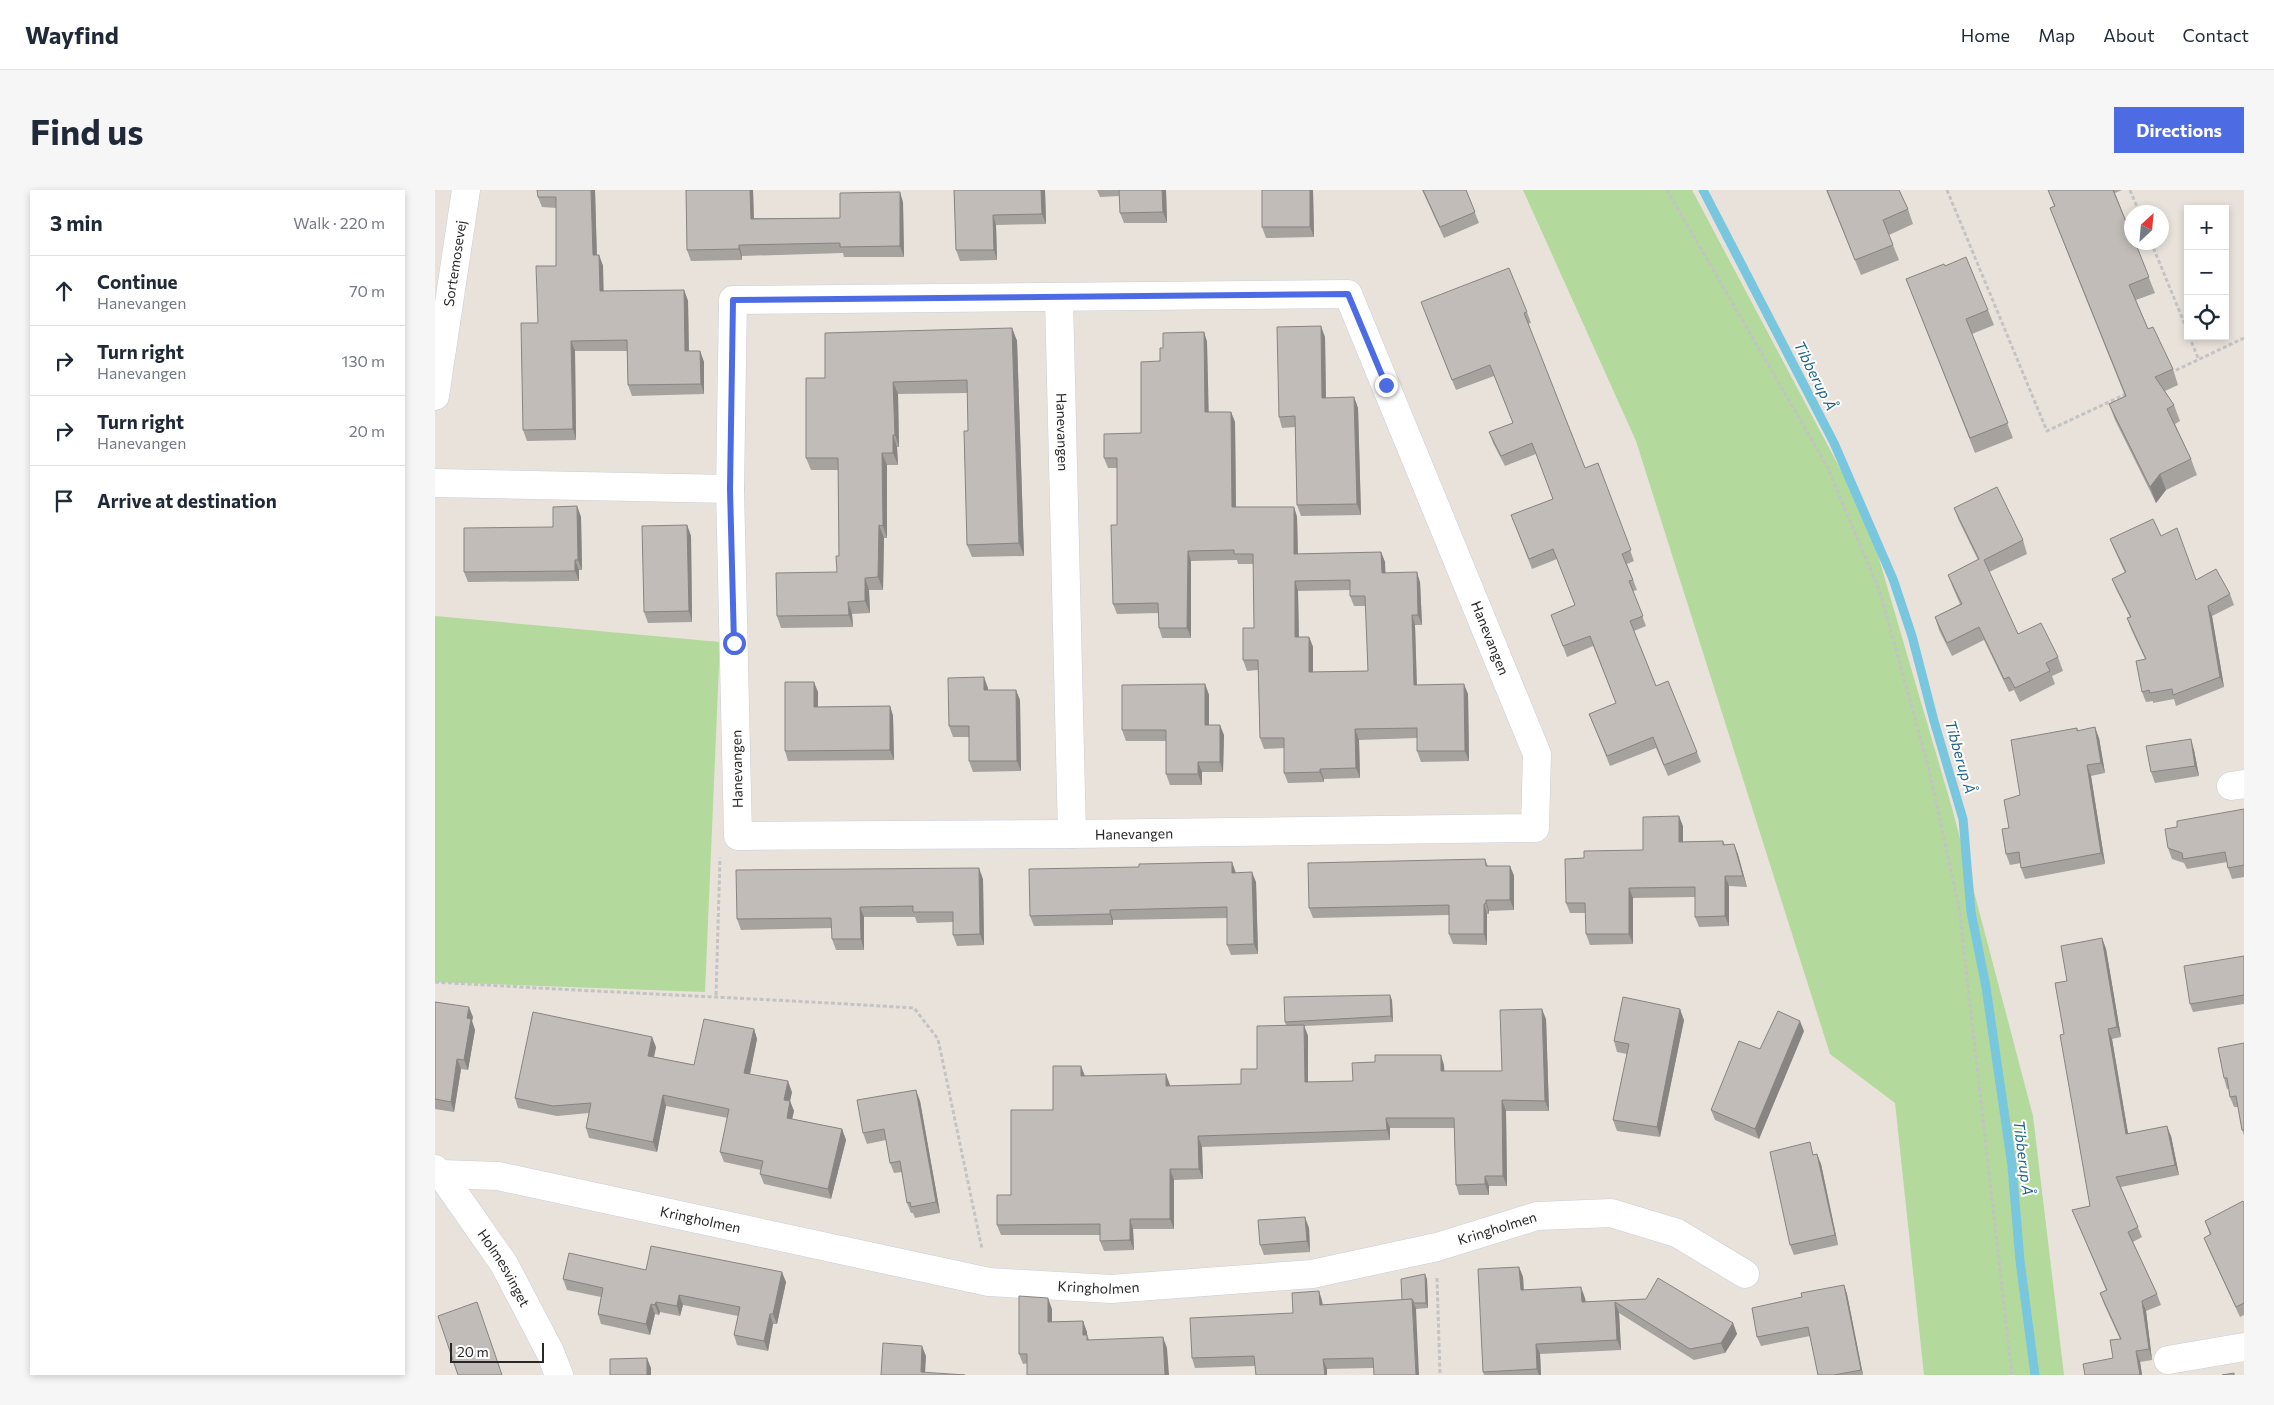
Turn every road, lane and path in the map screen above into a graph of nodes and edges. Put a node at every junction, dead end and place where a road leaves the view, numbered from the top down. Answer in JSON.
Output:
{"nodes":[{"id":1,"x":466,"y":190,"type":"edge"},
{"id":2,"x":1667,"y":190,"type":"edge"},
{"id":3,"x":1947,"y":190,"type":"edge"},
{"id":4,"x":2129,"y":190,"type":"edge"},
{"id":5,"x":2136,"y":205,"type":"edge"},
{"id":6,"x":2154,"y":250,"type":"edge"},
{"id":7,"x":1059,"y":298,"type":"junction"},
{"id":8,"x":2184,"y":322,"type":"edge"},
{"id":9,"x":2244,"y":338,"type":"edge"},
{"id":10,"x":2191,"y":340,"type":"edge"},
{"id":11,"x":2199,"y":360,"type":"junction"},
{"id":12,"x":2163,"y":376,"type":"edge"},
{"id":13,"x":2136,"y":389,"type":"edge"},
{"id":14,"x":435,"y":396,"type":"edge"},
{"id":15,"x":435,"y":483,"type":"edge"},
{"id":16,"x":730,"y":489,"type":"junction"},
{"id":17,"x":1072,"y":834,"type":"junction"},
{"id":18,"x":739,"y":836,"type":"junction"},
{"id":19,"x":435,"y":982,"type":"edge"},
{"id":20,"x":716,"y":995,"type":"junction"},
{"id":21,"x":438,"y":1172,"type":"edge"},
{"id":22,"x":1437,"y":1247,"type":"junction"},
{"id":23,"x":1745,"y":1274,"type":"dead end"},
{"id":24,"x":989,"y":1282,"type":"junction"},
{"id":25,"x":2244,"y":1347,"type":"edge"},
{"id":26,"x":2168,"y":1360,"type":"dead end"},
{"id":27,"x":559,"y":1375,"type":"edge"},
{"id":28,"x":1440,"y":1375,"type":"edge"},
{"id":29,"x":2012,"y":1375,"type":"edge"}],
"edges":[{"from":1,"to":14,"type":"street","name":"Sortemosevej"},
{"from":2,"to":29,"type":"path"},
{"from":3,"to":13,"type":"path"},
{"from":4,"to":5,"type":"path"},
{"from":6,"to":8,"type":"path"},
{"from":7,"to":16,"type":"street","name":"Hanevangen"},
{"from":7,"to":17,"type":"street","name":"Hanevangen"},
{"from":7,"to":17,"type":"street","name":"Hanevangen"},
{"from":9,"to":11,"type":"path"},
{"from":10,"to":11,"type":"path"},
{"from":11,"to":12,"type":"path"},
{"from":15,"to":16,"type":"street"},
{"from":16,"to":18,"type":"street","name":"Hanevangen"},
{"from":17,"to":18,"type":"street","name":"Hanevangen"},
{"from":18,"to":20,"type":"path"},
{"from":19,"to":20,"type":"path"},
{"from":20,"to":24,"type":"path"},
{"from":21,"to":24,"type":"street","name":"Kringholmen"},
{"from":21,"to":27,"type":"street","name":"Holmesvinget"},
{"from":22,"to":23,"type":"street","name":"Kringholmen"},
{"from":22,"to":24,"type":"street","name":"Kringholmen"},
{"from":22,"to":28,"type":"path"},
{"from":25,"to":26,"type":"street"}]}
